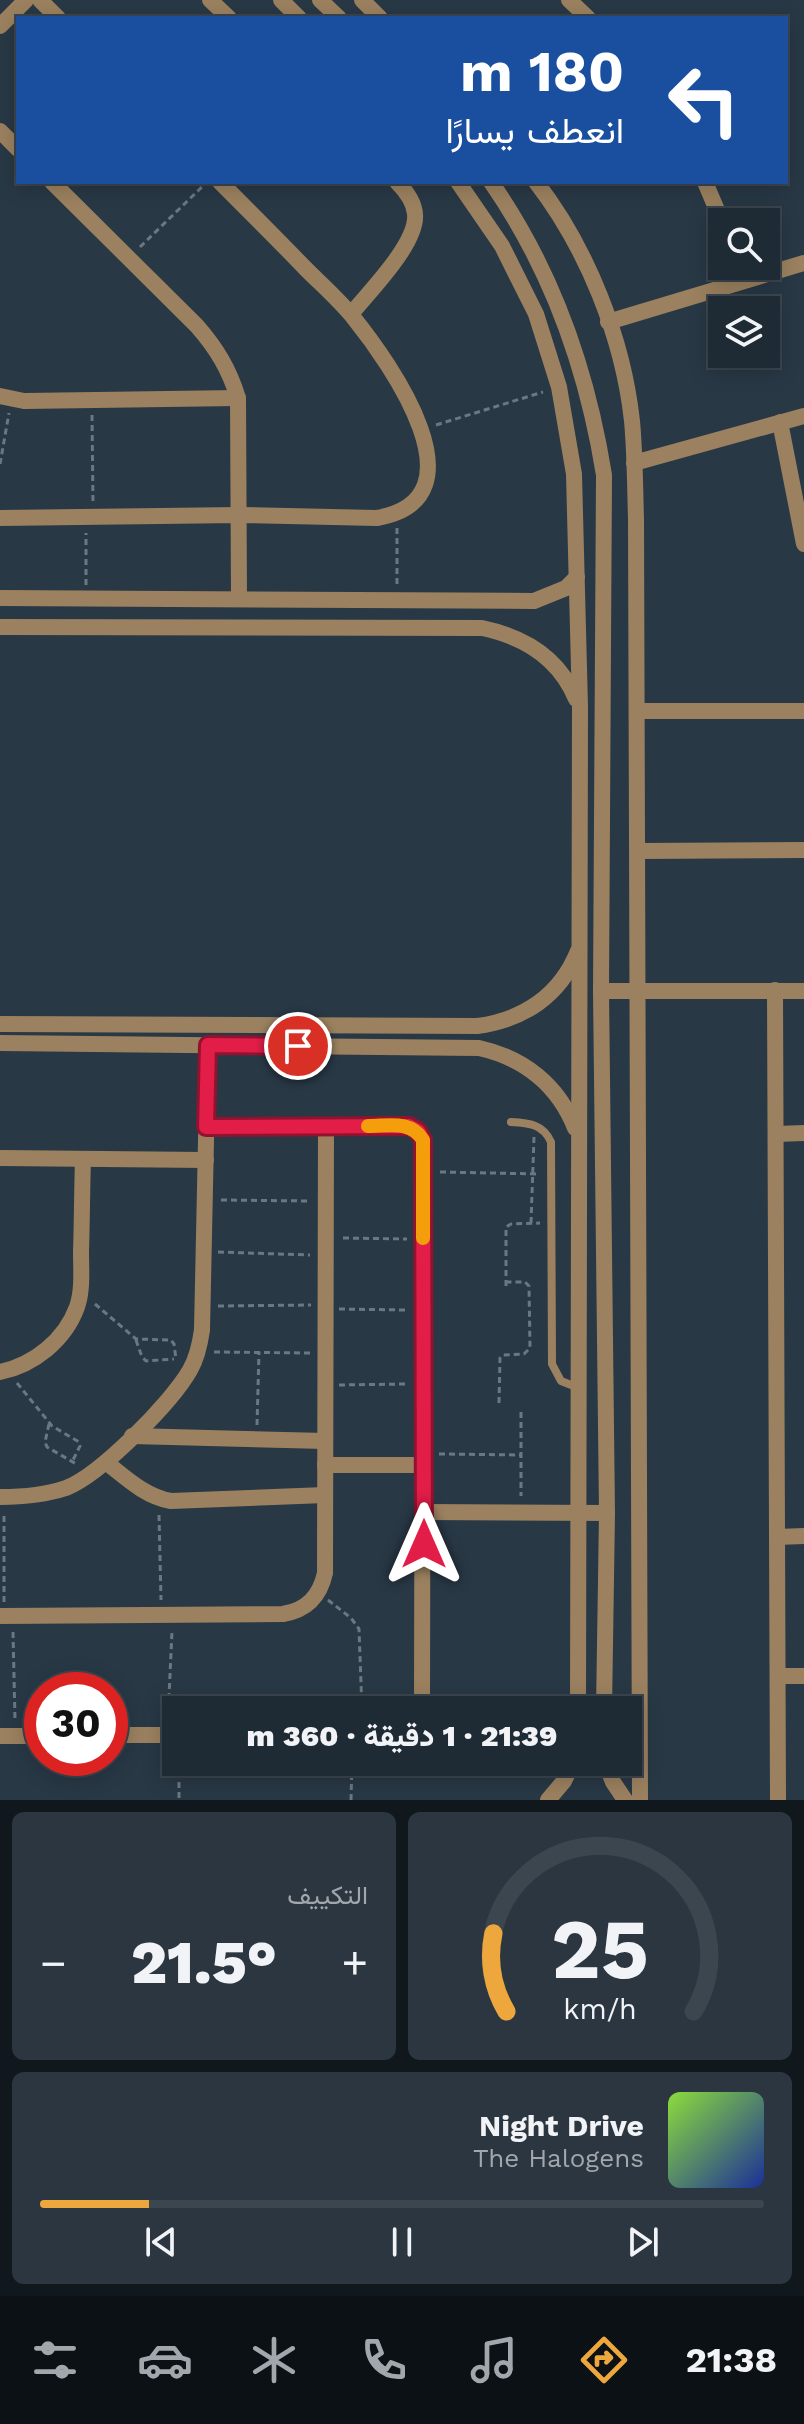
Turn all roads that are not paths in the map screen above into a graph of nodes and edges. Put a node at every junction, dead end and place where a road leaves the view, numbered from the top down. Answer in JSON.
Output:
{"nodes":[{"id":1,"x":26,"y":0,"type":"edge"},
{"id":2,"x":40,"y":0,"type":"edge"},
{"id":3,"x":210,"y":0,"type":"edge"},
{"id":4,"x":281,"y":0,"type":"edge"},
{"id":5,"x":320,"y":0,"type":"edge"},
{"id":6,"x":362,"y":0,"type":"edge"},
{"id":7,"x":569,"y":0,"type":"edge"},
{"id":8,"x":56,"y":16,"type":"edge"},
{"id":9,"x":227,"y":16,"type":"edge"},
{"id":10,"x":297,"y":16,"type":"edge"},
{"id":11,"x":337,"y":16,"type":"edge"},
{"id":12,"x":378,"y":16,"type":"edge"},
{"id":13,"x":586,"y":16,"type":"edge"},
{"id":14,"x":0,"y":26,"type":"edge"},
{"id":15,"x":0,"y":131,"type":"edge"},
{"id":16,"x":16,"y":147,"type":"edge"},
{"id":17,"x":54,"y":184,"type":"edge"},
{"id":18,"x":222,"y":184,"type":"edge"},
{"id":19,"x":399,"y":184,"type":"edge"},
{"id":20,"x":459,"y":184,"type":"edge"},
{"id":21,"x":492,"y":184,"type":"edge"},
{"id":22,"x":537,"y":184,"type":"edge"},
{"id":23,"x":706,"y":184,"type":"edge"},
{"id":24,"x":716,"y":208,"type":"edge"},
{"id":25,"x":804,"y":263,"type":"edge"},
{"id":26,"x":780,"y":267,"type":"edge"},
{"id":27,"x":725,"y":280,"type":"edge"},
{"id":28,"x":351,"y":314,"type":"junction"},
{"id":29,"x":608,"y":322,"type":"junction"},
{"id":30,"x":5,"y":398,"type":"edge"},
{"id":31,"x":238,"y":398,"type":"junction"},
{"id":32,"x":804,"y":416,"type":"edge"},
{"id":33,"x":780,"y":422,"type":"junction"},
{"id":34,"x":634,"y":463,"type":"junction"},
{"id":35,"x":239,"y":515,"type":"junction"},
{"id":36,"x":0,"y":518,"type":"edge"},
{"id":37,"x":804,"y":544,"type":"edge"},
{"id":38,"x":577,"y":577,"type":"junction"},
{"id":39,"x":0,"y":598,"type":"edge"},
{"id":40,"x":239,"y":598,"type":"junction"},
{"id":41,"x":0,"y":627,"type":"edge"},
{"id":42,"x":580,"y":707,"type":"junction"},
{"id":43,"x":637,"y":711,"type":"junction"},
{"id":44,"x":804,"y":711,"type":"edge"},
{"id":45,"x":804,"y":850,"type":"edge"},
{"id":46,"x":638,"y":851,"type":"junction"},
{"id":47,"x":580,"y":946,"type":"junction"},
{"id":48,"x":775,"y":990,"type":"junction"},
{"id":49,"x":601,"y":991,"type":"junction"},
{"id":50,"x":639,"y":991,"type":"junction"},
{"id":51,"x":804,"y":991,"type":"edge"},
{"id":52,"x":0,"y":1024,"type":"edge"},
{"id":53,"x":0,"y":1043,"type":"edge"},
{"id":54,"x":208,"y":1045,"type":"junction"},
{"id":55,"x":511,"y":1122,"type":"dead end"},
{"id":56,"x":326,"y":1126,"type":"junction"},
{"id":57,"x":206,"y":1127,"type":"junction"},
{"id":58,"x":804,"y":1133,"type":"edge"},
{"id":59,"x":578,"y":1134,"type":"junction"},
{"id":60,"x":776,"y":1134,"type":"junction"},
{"id":61,"x":0,"y":1158,"type":"edge"},
{"id":62,"x":83,"y":1159,"type":"junction"},
{"id":63,"x":206,"y":1160,"type":"junction"},
{"id":64,"x":4,"y":1371,"type":"edge"},
{"id":65,"x":579,"y":1389,"type":"junction"},
{"id":66,"x":132,"y":1436,"type":"junction"},
{"id":67,"x":325,"y":1441,"type":"junction"},
{"id":68,"x":424,"y":1459,"type":"junction"},
{"id":69,"x":107,"y":1463,"type":"junction"},
{"id":70,"x":325,"y":1465,"type":"junction"},
{"id":71,"x":325,"y":1495,"type":"junction"},
{"id":72,"x":2,"y":1497,"type":"edge"},
{"id":73,"x":424,"y":1512,"type":"junction"},
{"id":74,"x":579,"y":1513,"type":"junction"},
{"id":75,"x":607,"y":1513,"type":"junction"},
{"id":76,"x":804,"y":1536,"type":"edge"},
{"id":77,"x":777,"y":1537,"type":"junction"},
{"id":78,"x":5,"y":1616,"type":"edge"},
{"id":79,"x":778,"y":1676,"type":"junction"},
{"id":80,"x":804,"y":1676,"type":"edge"},
{"id":81,"x":422,"y":1696,"type":"edge"},
{"id":82,"x":578,"y":1696,"type":"edge"},
{"id":83,"x":604,"y":1696,"type":"edge"},
{"id":84,"x":128,"y":1735,"type":"edge"},
{"id":85,"x":162,"y":1735,"type":"edge"},
{"id":86,"x":566,"y":1776,"type":"edge"},
{"id":87,"x":611,"y":1776,"type":"edge"},
{"id":88,"x":548,"y":1800,"type":"edge"},
{"id":89,"x":625,"y":1800,"type":"edge"},
{"id":90,"x":640,"y":1800,"type":"edge"},
{"id":91,"x":778,"y":1800,"type":"edge"}],
"edges":[{"from":1,"to":14,"type":"street"},
{"from":2,"to":8,"type":"street"},
{"from":3,"to":9,"type":"street"},
{"from":4,"to":10,"type":"street"},
{"from":5,"to":11,"type":"street"},
{"from":6,"to":12,"type":"street"},
{"from":7,"to":13,"type":"street"},
{"from":15,"to":16,"type":"street"},
{"from":17,"to":31,"type":"street"},
{"from":18,"to":28,"type":"street"},
{"from":19,"to":28,"type":"street"},
{"from":20,"to":38,"type":"street"},
{"from":21,"to":49,"type":"street"},
{"from":22,"to":29,"type":"street"},
{"from":23,"to":24,"type":"street"},
{"from":25,"to":26,"type":"street"},
{"from":27,"to":29,"type":"street"},
{"from":28,"to":35,"type":"street"},
{"from":29,"to":34,"type":"street"},
{"from":30,"to":31,"type":"street"},
{"from":31,"to":35,"type":"street"},
{"from":32,"to":33,"type":"street"},
{"from":33,"to":34,"type":"street"},
{"from":33,"to":37,"type":"street"},
{"from":34,"to":43,"type":"street"},
{"from":35,"to":36,"type":"street"},
{"from":35,"to":40,"type":"street"},
{"from":38,"to":40,"type":"street"},
{"from":38,"to":42,"type":"street"},
{"from":39,"to":40,"type":"street"},
{"from":41,"to":42,"type":"street"},
{"from":42,"to":47,"type":"street"},
{"from":43,"to":44,"type":"street"},
{"from":43,"to":46,"type":"street"},
{"from":45,"to":46,"type":"street"},
{"from":46,"to":50,"type":"street"},
{"from":47,"to":52,"type":"street"},
{"from":47,"to":59,"type":"street"},
{"from":48,"to":50,"type":"street"},
{"from":48,"to":51,"type":"street"},
{"from":48,"to":60,"type":"street"},
{"from":49,"to":50,"type":"street"},
{"from":49,"to":75,"type":"street"},
{"from":50,"to":90,"type":"street"},
{"from":53,"to":54,"type":"street"},
{"from":54,"to":57,"type":"street"},
{"from":54,"to":59,"type":"street"},
{"from":55,"to":65,"type":"lane"},
{"from":56,"to":57,"type":"street"},
{"from":56,"to":67,"type":"street"},
{"from":56,"to":68,"type":"street"},
{"from":57,"to":63,"type":"street"},
{"from":58,"to":60,"type":"street"},
{"from":59,"to":65,"type":"street"},
{"from":60,"to":77,"type":"street"},
{"from":61,"to":62,"type":"street"},
{"from":62,"to":63,"type":"street"},
{"from":62,"to":64,"type":"street"},
{"from":63,"to":66,"type":"street"},
{"from":65,"to":74,"type":"street"},
{"from":66,"to":67,"type":"street"},
{"from":66,"to":69,"type":"street"},
{"from":67,"to":70,"type":"street"},
{"from":68,"to":70,"type":"street"},
{"from":68,"to":73,"type":"street"},
{"from":69,"to":71,"type":"street"},
{"from":69,"to":72,"type":"street"},
{"from":70,"to":71,"type":"street"},
{"from":71,"to":78,"type":"street"},
{"from":73,"to":74,"type":"street"},
{"from":73,"to":81,"type":"street"},
{"from":74,"to":75,"type":"street"},
{"from":74,"to":82,"type":"street"},
{"from":75,"to":83,"type":"street"},
{"from":76,"to":77,"type":"street"},
{"from":77,"to":79,"type":"street"},
{"from":79,"to":80,"type":"street"},
{"from":79,"to":91,"type":"street"},
{"from":84,"to":85,"type":"street"},
{"from":86,"to":88,"type":"street"},
{"from":87,"to":89,"type":"street"}]}
